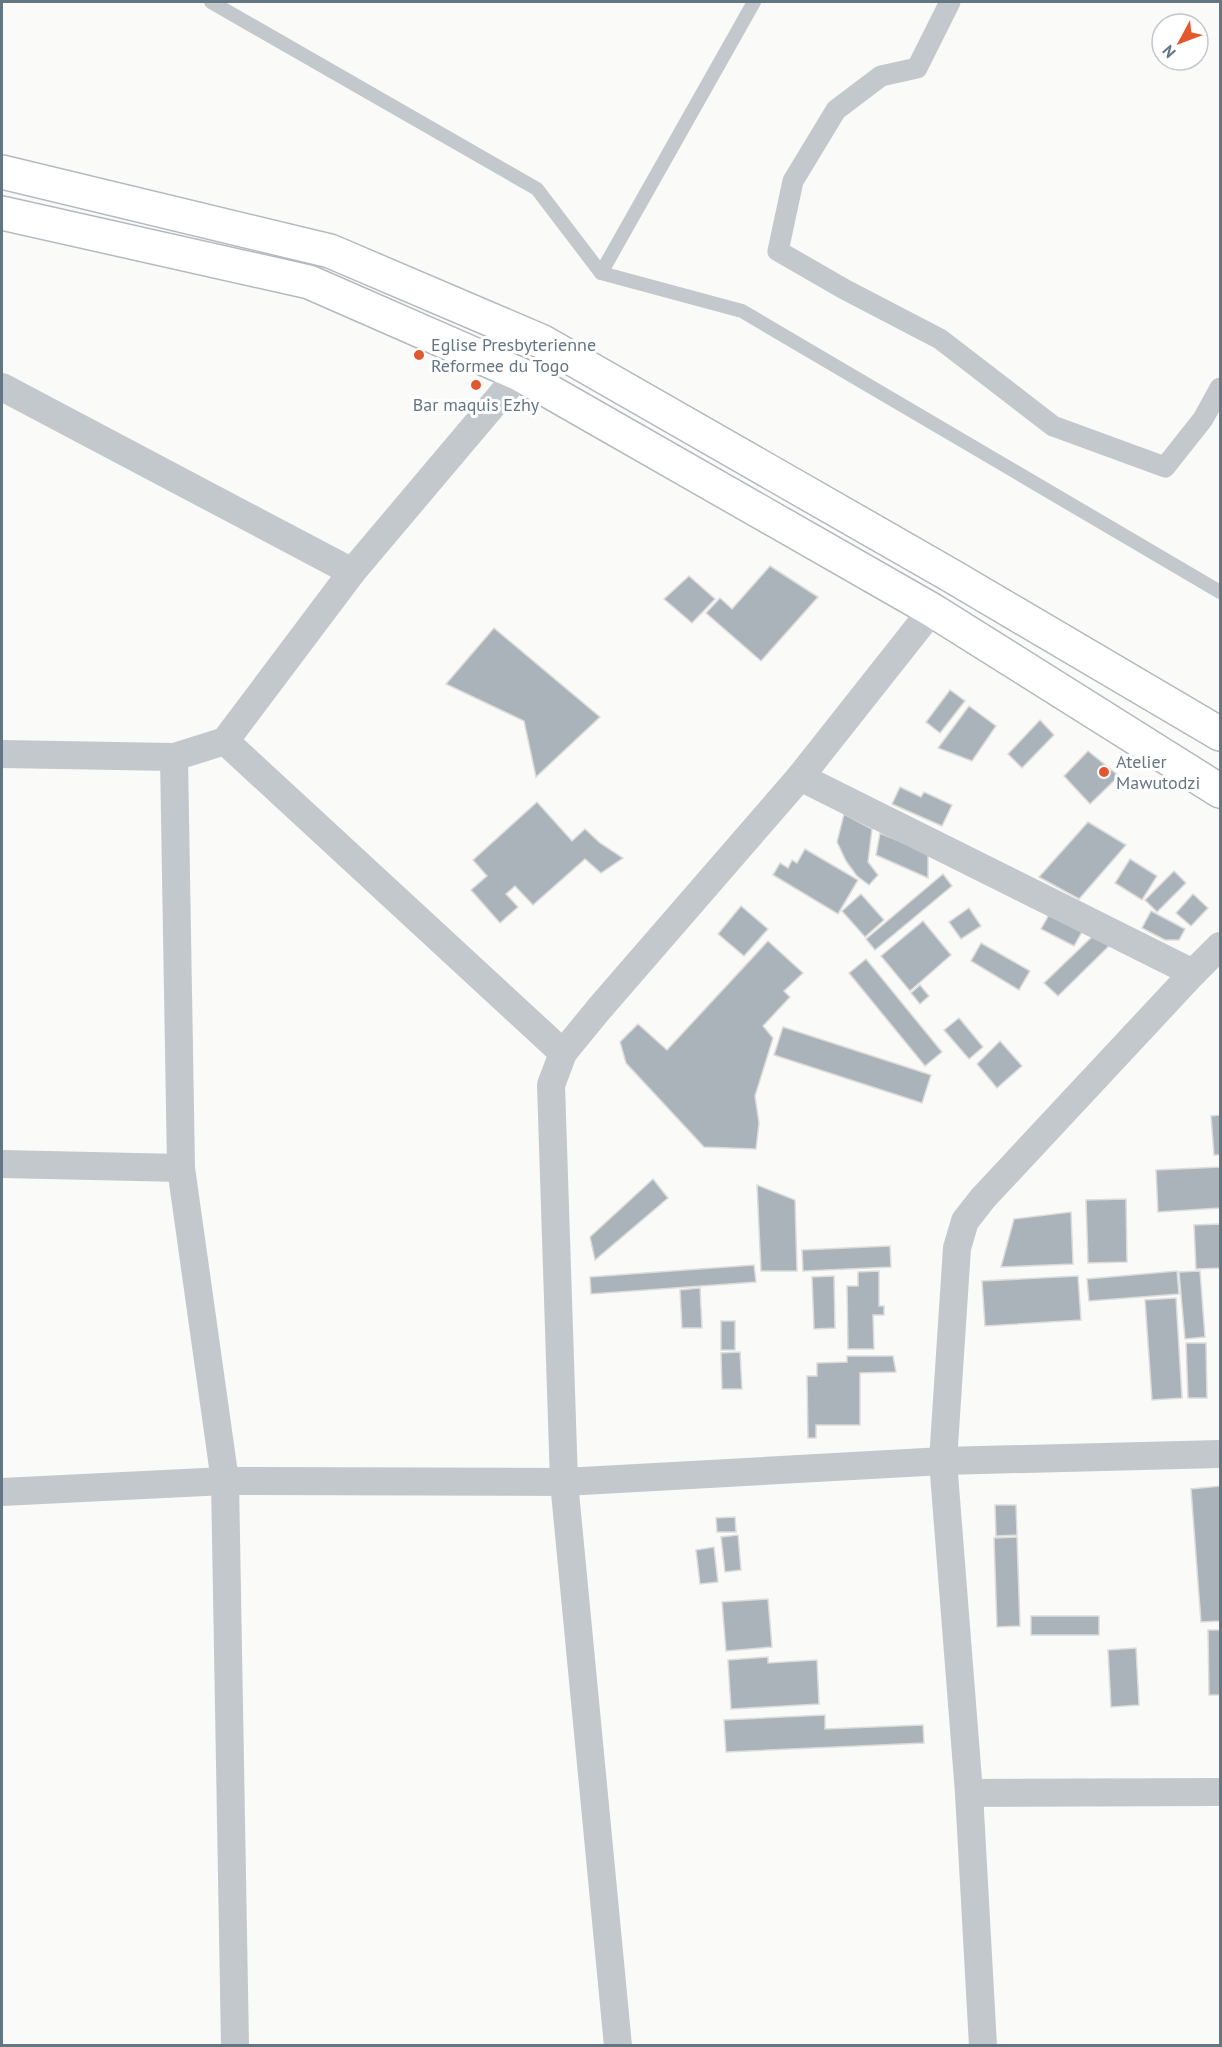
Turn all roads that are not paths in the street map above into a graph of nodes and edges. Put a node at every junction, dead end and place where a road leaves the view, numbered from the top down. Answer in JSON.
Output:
{"nodes":[{"id":1,"x":211,"y":2,"type":"edge"},
{"id":2,"x":754,"y":2,"type":"edge"},
{"id":3,"x":950,"y":2,"type":"edge"},
{"id":4,"x":2,"y":172,"type":"edge"},
{"id":5,"x":2,"y":213,"type":"edge"},
{"id":6,"x":601,"y":273,"type":"junction"},
{"id":7,"x":519,"y":374,"type":"junction"},
{"id":8,"x":2,"y":387,"type":"edge"},
{"id":9,"x":1221,"y":388,"type":"edge"},
{"id":10,"x":352,"y":572,"type":"junction"},
{"id":11,"x":1221,"y":592,"type":"edge"},
{"id":12,"x":932,"y":610,"type":"junction"},
{"id":13,"x":1221,"y":734,"type":"edge"},
{"id":14,"x":225,"y":741,"type":"junction"},
{"id":15,"x":2,"y":754,"type":"edge"},
{"id":16,"x":174,"y":757,"type":"junction"},
{"id":17,"x":800,"y":777,"type":"junction"},
{"id":18,"x":1221,"y":791,"type":"edge"},
{"id":19,"x":1221,"y":946,"type":"edge"},
{"id":20,"x":1193,"y":973,"type":"junction"},
{"id":21,"x":563,"y":1053,"type":"junction"},
{"id":22,"x":2,"y":1164,"type":"edge"},
{"id":23,"x":181,"y":1168,"type":"junction"},
{"id":24,"x":1221,"y":1454,"type":"edge"},
{"id":25,"x":943,"y":1461,"type":"junction"},
{"id":26,"x":225,"y":1481,"type":"junction"},
{"id":27,"x":564,"y":1482,"type":"junction"},
{"id":28,"x":2,"y":1492,"type":"edge"},
{"id":29,"x":1221,"y":1792,"type":"edge"},
{"id":30,"x":969,"y":1793,"type":"junction"},
{"id":31,"x":235,"y":2046,"type":"edge"},
{"id":32,"x":618,"y":2046,"type":"edge"},
{"id":33,"x":983,"y":2046,"type":"edge"}],
"edges":[{"from":1,"to":6,"type":"lane"},
{"from":2,"to":6,"type":"lane"},
{"from":3,"to":9,"type":"street"},
{"from":4,"to":13,"type":"main road"},
{"from":5,"to":7,"type":"main road"},
{"from":6,"to":11,"type":"lane"},
{"from":7,"to":10,"type":"street"},
{"from":7,"to":12,"type":"main road"},
{"from":8,"to":10,"type":"street"},
{"from":10,"to":14,"type":"street"},
{"from":12,"to":17,"type":"street"},
{"from":12,"to":18,"type":"main road"},
{"from":14,"to":16,"type":"street"},
{"from":14,"to":21,"type":"street"},
{"from":15,"to":16,"type":"street"},
{"from":16,"to":23,"type":"street"},
{"from":17,"to":20,"type":"street"},
{"from":17,"to":21,"type":"street"},
{"from":19,"to":20,"type":"street"},
{"from":20,"to":25,"type":"street"},
{"from":21,"to":27,"type":"street"},
{"from":22,"to":23,"type":"street"},
{"from":23,"to":26,"type":"street"},
{"from":24,"to":25,"type":"street"},
{"from":25,"to":27,"type":"street"},
{"from":25,"to":30,"type":"street"},
{"from":26,"to":27,"type":"street"},
{"from":26,"to":28,"type":"street"},
{"from":26,"to":31,"type":"street"},
{"from":27,"to":32,"type":"street"},
{"from":29,"to":30,"type":"street"},
{"from":30,"to":33,"type":"street"}]}
